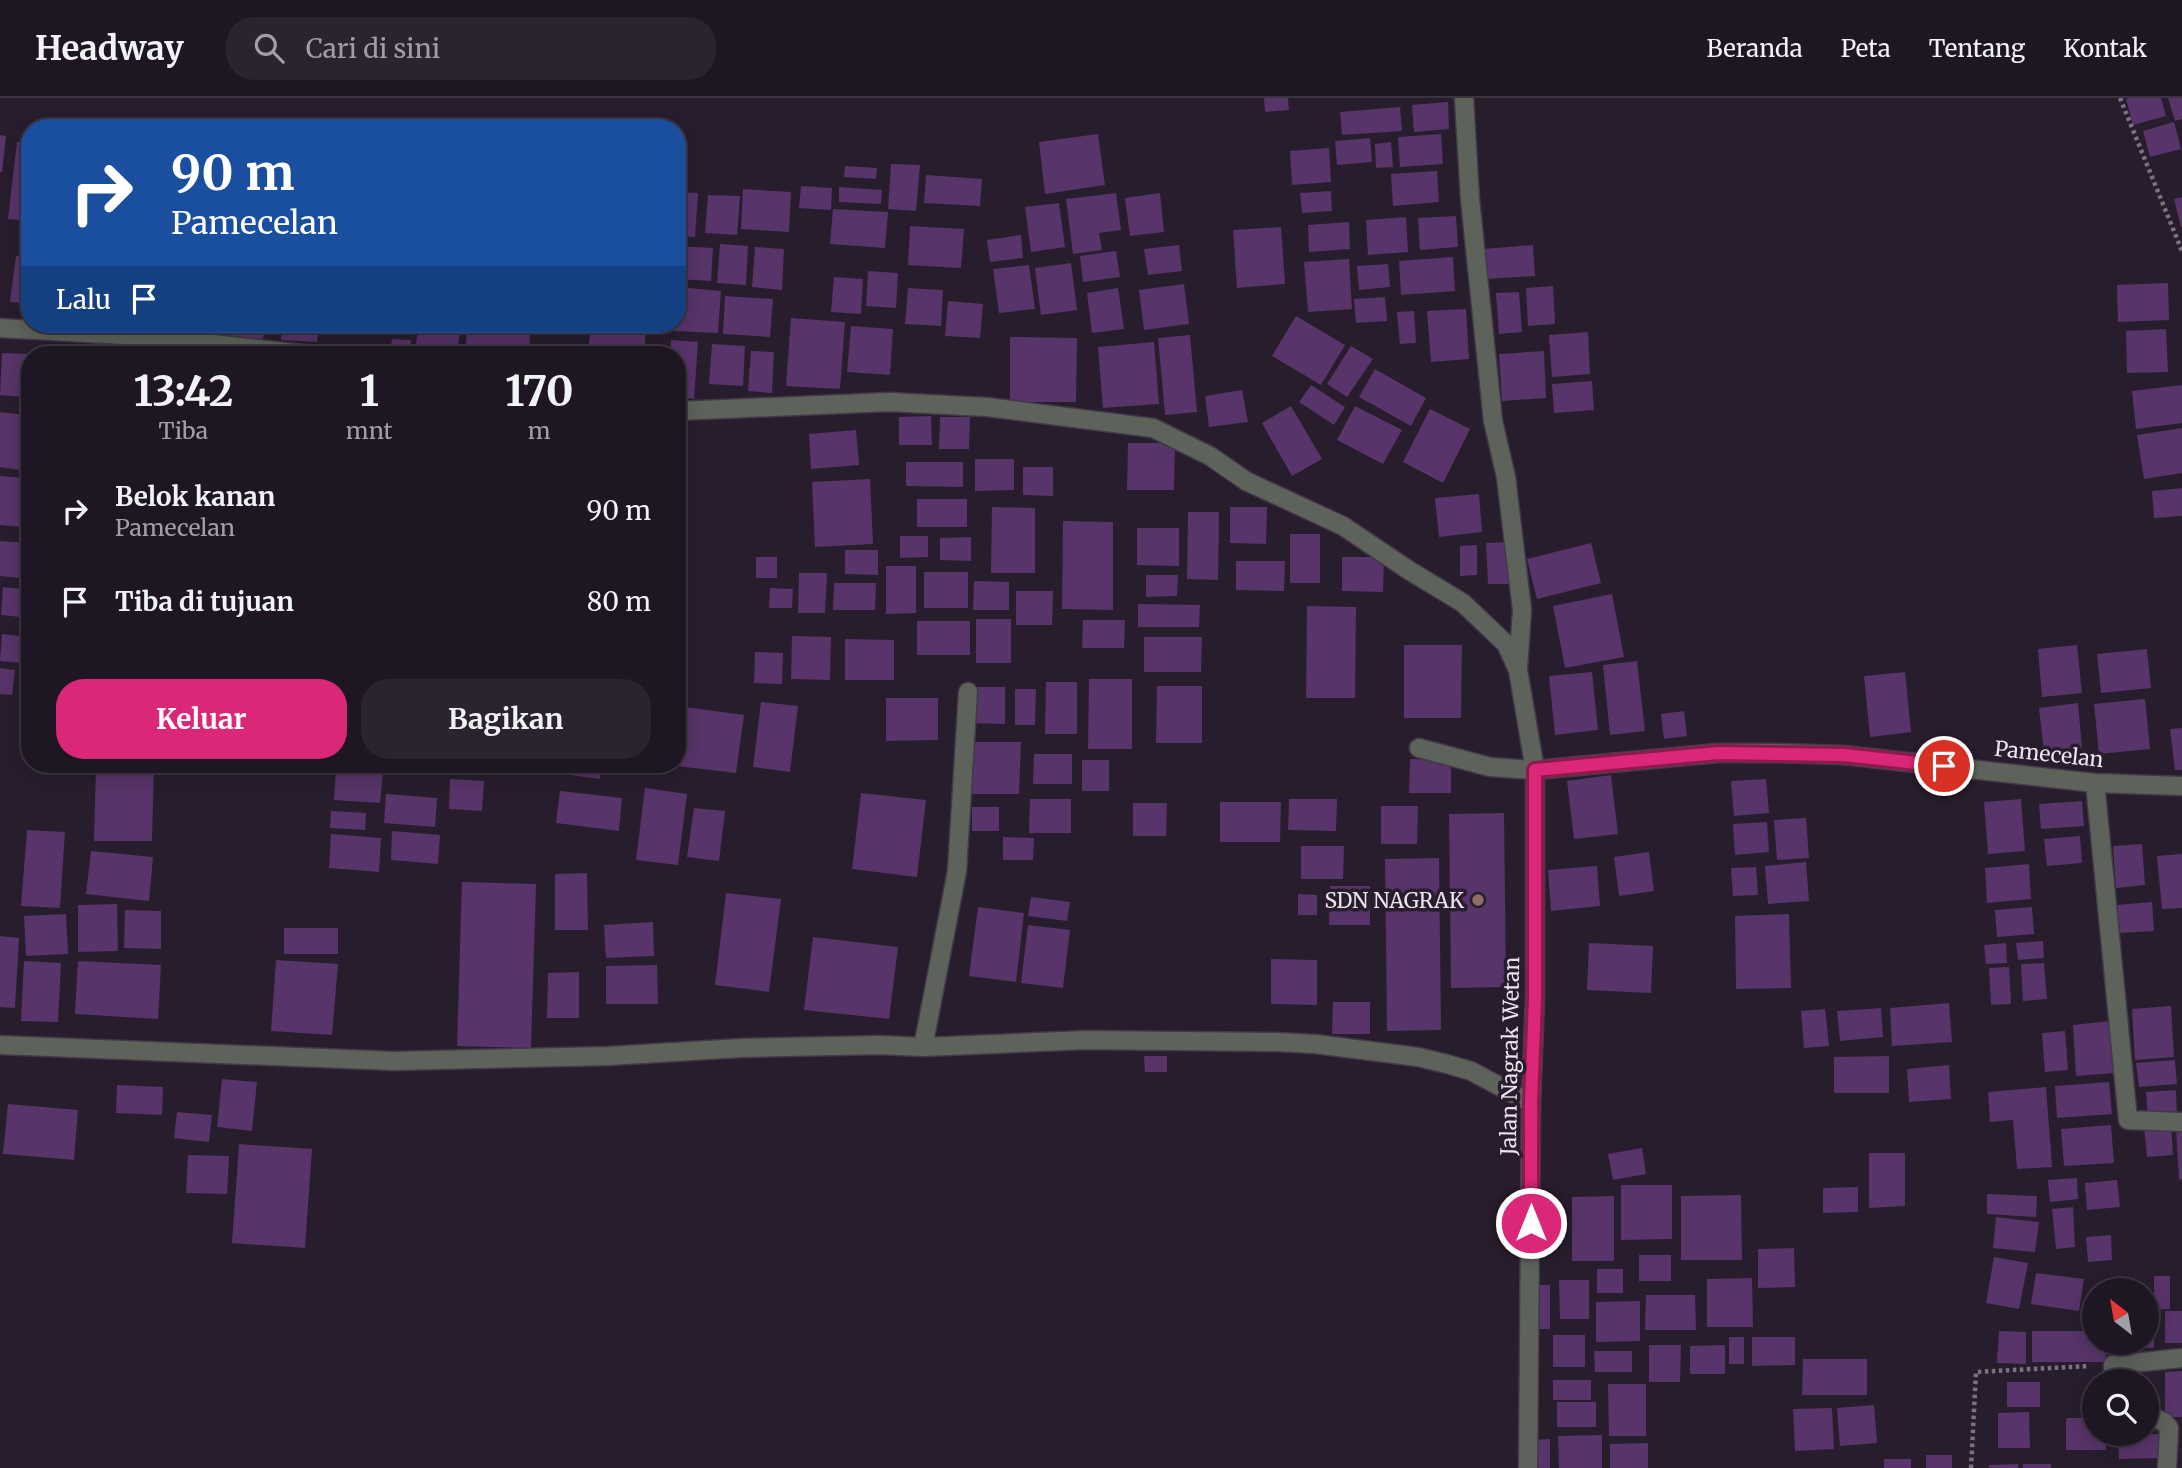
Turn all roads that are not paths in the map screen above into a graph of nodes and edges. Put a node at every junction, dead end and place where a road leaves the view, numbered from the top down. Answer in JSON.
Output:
{"nodes":[{"id":1,"x":1464,"y":98,"type":"edge"},
{"id":2,"x":0,"y":328,"type":"edge"},
{"id":3,"x":21,"y":329,"type":"edge"},
{"id":4,"x":88,"y":333,"type":"edge"},
{"id":5,"x":230,"y":346,"type":"edge"},
{"id":6,"x":686,"y":411,"type":"edge"},
{"id":7,"x":1518,"y":670,"type":"junction"},
{"id":8,"x":968,"y":692,"type":"dead end"},
{"id":9,"x":1419,"y":748,"type":"dead end"},
{"id":10,"x":1535,"y":770,"type":"junction"},
{"id":11,"x":2095,"y":783,"type":"junction"},
{"id":12,"x":2182,"y":786,"type":"edge"},
{"id":13,"x":0,"y":1045,"type":"edge"},
{"id":14,"x":923,"y":1047,"type":"junction"},
{"id":15,"x":1531,"y":1103,"type":"junction"},
{"id":16,"x":2182,"y":1122,"type":"edge"},
{"id":17,"x":2182,"y":1357,"type":"edge"},
{"id":18,"x":2130,"y":1369,"type":"edge"},
{"id":19,"x":2159,"y":1420,"type":"edge"},
{"id":20,"x":1528,"y":1468,"type":"edge"},
{"id":21,"x":2167,"y":1468,"type":"edge"}],
"edges":[{"from":1,"to":7,"type":"street"},
{"from":2,"to":3,"type":"street"},
{"from":4,"to":5,"type":"street"},
{"from":6,"to":7,"type":"street"},
{"from":7,"to":10,"type":"street","name":"Jalan Nagrak Wetan"},
{"from":8,"to":14,"type":"street"},
{"from":9,"to":10,"type":"street","name":"Pamecelan"},
{"from":10,"to":11,"type":"street","name":"Pamecelan"},
{"from":10,"to":15,"type":"street","name":"Jalan Nagrak Wetan"},
{"from":11,"to":12,"type":"street","name":"Pamecelan"},
{"from":11,"to":16,"type":"street"},
{"from":13,"to":14,"type":"street"},
{"from":14,"to":15,"type":"street"},
{"from":15,"to":20,"type":"street","name":"Jalan Nagrak Wetan"},
{"from":17,"to":18,"type":"street"},
{"from":19,"to":21,"type":"street"}]}
